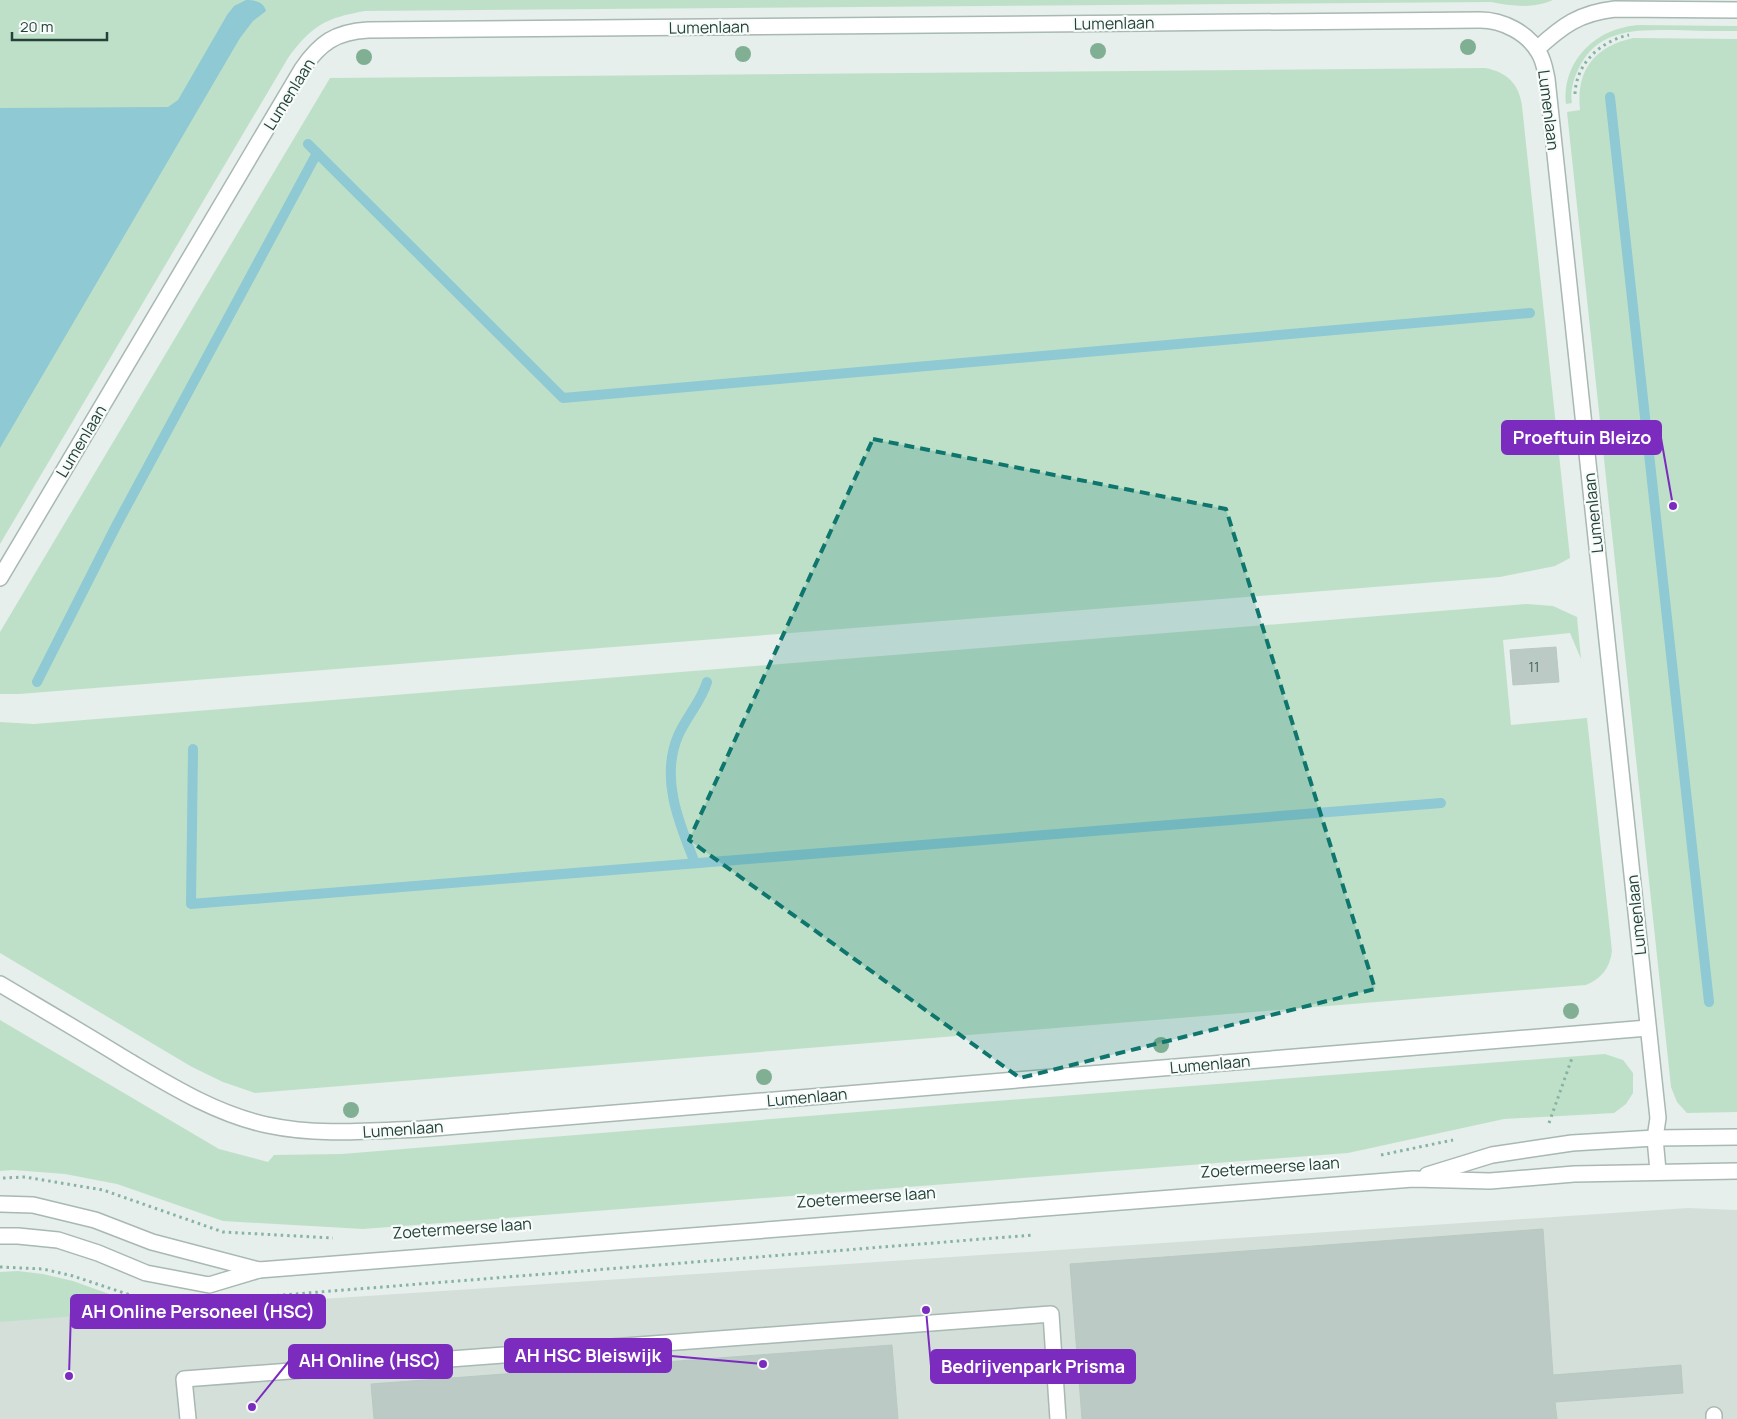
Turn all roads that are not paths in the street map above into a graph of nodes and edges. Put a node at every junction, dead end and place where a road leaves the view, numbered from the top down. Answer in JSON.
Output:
{"nodes":[{"id":1,"x":1737,"y":10,"type":"edge"},
{"id":2,"x":1537,"y":50,"type":"junction"},
{"id":3,"x":0,"y":578,"type":"edge"},
{"id":4,"x":0,"y":984,"type":"edge"},
{"id":5,"x":1648,"y":1028,"type":"junction"},
{"id":6,"x":1737,"y":1137,"type":"edge"},
{"id":7,"x":1655,"y":1138,"type":"junction"},
{"id":8,"x":1737,"y":1171,"type":"edge"},
{"id":9,"x":1658,"y":1172,"type":"junction"},
{"id":10,"x":1413,"y":1179,"type":"junction"},
{"id":11,"x":0,"y":1204,"type":"edge"},
{"id":12,"x":0,"y":1236,"type":"edge"},
{"id":13,"x":259,"y":1270,"type":"junction"},
{"id":14,"x":188,"y":1419,"type":"edge"},
{"id":15,"x":1058,"y":1419,"type":"edge"}],
"edges":[{"from":1,"to":2,"type":"street"},
{"from":2,"to":3,"type":"street","name":"Lumenlaan"},
{"from":2,"to":5,"type":"street","name":"Lumenlaan"},
{"from":4,"to":5,"type":"street","name":"Lumenlaan"},
{"from":5,"to":7,"type":"street","name":"Lumenlaan"},
{"from":6,"to":7,"type":"street","name":"Zoetermeerse laan"},
{"from":7,"to":9,"type":"street","name":"Lumenlaan"},
{"from":7,"to":10,"type":"street","name":"Zoetermeerse laan"},
{"from":8,"to":9,"type":"street","name":"Zoetermeerse laan"},
{"from":9,"to":10,"type":"street","name":"Zoetermeerse laan"},
{"from":10,"to":13,"type":"street","name":"Zoetermeerse laan"},
{"from":11,"to":13,"type":"street","name":"Zoetermeerse laan"},
{"from":12,"to":13,"type":"street","name":"Zoetermeerse laan"},
{"from":14,"to":15,"type":"street"}]}
